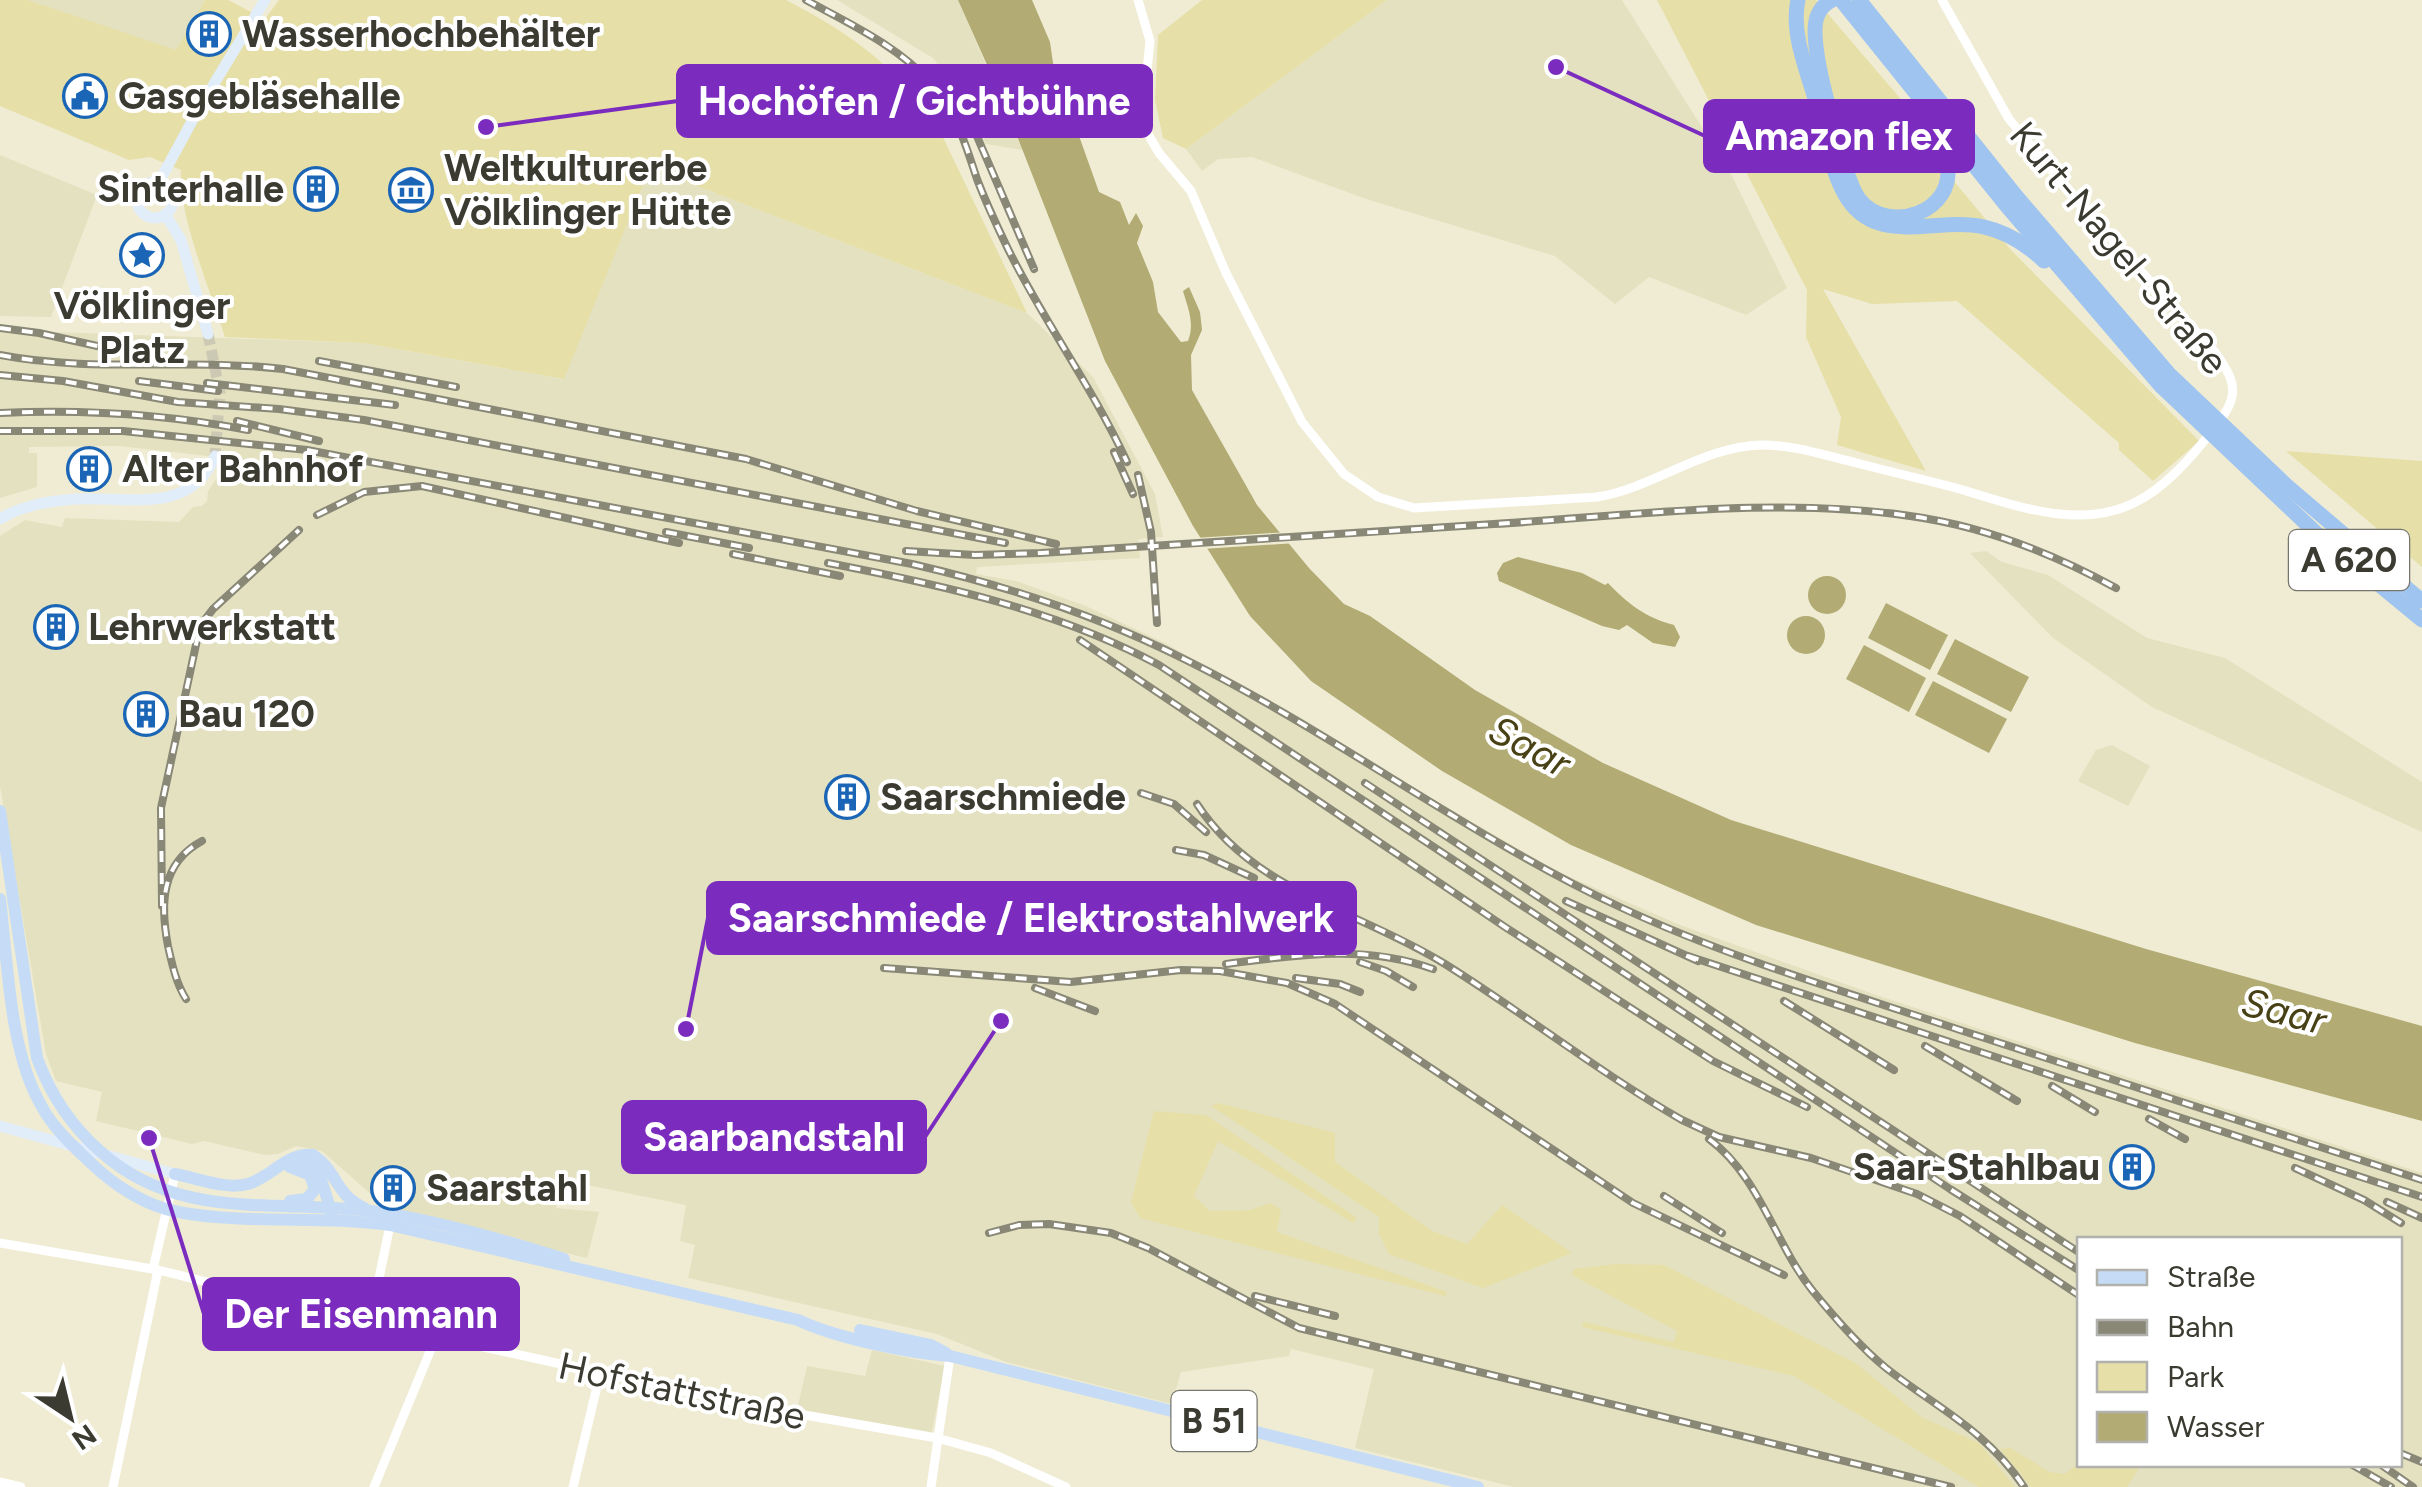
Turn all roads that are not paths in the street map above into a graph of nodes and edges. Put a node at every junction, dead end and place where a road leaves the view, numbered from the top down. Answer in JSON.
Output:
{"nodes":[{"id":1,"x":265,"y":0,"type":"edge"},
{"id":2,"x":1138,"y":0,"type":"edge"},
{"id":3,"x":1798,"y":0,"type":"edge"},
{"id":4,"x":1942,"y":0,"type":"edge"},
{"id":5,"x":1848,"y":1,"type":"edge"},
{"id":6,"x":1890,"y":61,"type":"junction"},
{"id":7,"x":159,"y":182,"type":"junction"},
{"id":8,"x":166,"y":214,"type":"junction"},
{"id":9,"x":2080,"y":294,"type":"junction"},
{"id":10,"x":208,"y":334,"type":"tunnel mouth"},
{"id":11,"x":2165,"y":380,"type":"junction"},
{"id":12,"x":215,"y":456,"type":"tunnel mouth"},
{"id":13,"x":2283,"y":492,"type":"junction"},
{"id":14,"x":0,"y":519,"type":"edge"},
{"id":15,"x":2422,"y":601,"type":"edge"},
{"id":16,"x":2422,"y":620,"type":"edge"},
{"id":17,"x":0,"y":811,"type":"edge"},
{"id":18,"x":0,"y":899,"type":"edge"},
{"id":19,"x":1,"y":1124,"type":"edge"},
{"id":20,"x":290,"y":1167,"type":"junction"},
{"id":21,"x":275,"y":1171,"type":"junction"},
{"id":22,"x":175,"y":1174,"type":"junction"},
{"id":23,"x":250,"y":1204,"type":"junction"},
{"id":24,"x":328,"y":1212,"type":"junction"},
{"id":25,"x":371,"y":1212,"type":"junction"},
{"id":26,"x":390,"y":1226,"type":"junction"},
{"id":27,"x":0,"y":1244,"type":"edge"},
{"id":28,"x":156,"y":1270,"type":"junction"},
{"id":29,"x":615,"y":1277,"type":"junction"},
{"id":30,"x":370,"y":1322,"type":"junction"},
{"id":31,"x":436,"y":1337,"type":"junction"},
{"id":32,"x":950,"y":1356,"type":"junction"},
{"id":33,"x":600,"y":1374,"type":"junction"},
{"id":34,"x":938,"y":1438,"type":"junction"},
{"id":35,"x":0,"y":1482,"type":"edge"},
{"id":36,"x":21,"y":1487,"type":"edge"},
{"id":37,"x":113,"y":1487,"type":"edge"},
{"id":38,"x":374,"y":1487,"type":"edge"},
{"id":39,"x":573,"y":1487,"type":"edge"},
{"id":40,"x":931,"y":1487,"type":"edge"},
{"id":41,"x":1066,"y":1487,"type":"edge"},
{"id":42,"x":1478,"y":1487,"type":"edge"}],
"edges":[{"from":1,"to":7,"type":"main road"},
{"from":2,"to":4,"type":"street","name":"Kurt-Nagel-Straße"},
{"from":3,"to":9,"type":"highway"},
{"from":5,"to":6,"type":"highway","number":"A 620"},
{"from":5,"to":6,"type":"highway"},
{"from":5,"to":11,"type":"highway","number":"A 620"},
{"from":6,"to":9,"type":"highway","number":"A 620"},
{"from":7,"to":8,"type":"main road"},
{"from":7,"to":8,"type":"main road"},
{"from":8,"to":10,"type":"main road"},
{"from":9,"to":11,"type":"highway","number":"A 620"},
{"from":11,"to":13,"type":"highway","number":"A 620"},
{"from":12,"to":14,"type":"main road"},
{"from":13,"to":15,"type":"highway","number":"A 620"},
{"from":13,"to":16,"type":"highway","number":"A 620"},
{"from":17,"to":23,"type":"main road","number":"B 51"},
{"from":18,"to":24,"type":"main road","number":"B 51"},
{"from":19,"to":22,"type":"main road"},
{"from":20,"to":21,"type":"main road"},
{"from":20,"to":23,"type":"main road"},
{"from":20,"to":24,"type":"main road"},
{"from":21,"to":22,"type":"main road"},
{"from":21,"to":25,"type":"main road"},
{"from":22,"to":28,"type":"street"},
{"from":23,"to":24,"type":"main road","number":"B 51"},
{"from":24,"to":25,"type":"main road","number":"B 51"},
{"from":24,"to":26,"type":"main road","number":"B 51"},
{"from":25,"to":29,"type":"main road","number":"B 51"},
{"from":26,"to":29,"type":"main road","number":"B 51"},
{"from":26,"to":30,"type":"street"},
{"from":27,"to":28,"type":"street","name":"Hofstattstraße"},
{"from":28,"to":30,"type":"street","name":"Hofstattstraße"},
{"from":28,"to":37,"type":"street"},
{"from":29,"to":32,"type":"main road","number":"B 51"},
{"from":30,"to":31,"type":"street","name":"Hofstattstraße"},
{"from":31,"to":33,"type":"street","name":"Hofstattstraße"},
{"from":31,"to":38,"type":"street"},
{"from":32,"to":34,"type":"street"},
{"from":32,"to":42,"type":"main road","number":"B 51"},
{"from":33,"to":34,"type":"street","name":"Hofstattstraße"},
{"from":33,"to":39,"type":"street"},
{"from":34,"to":40,"type":"street"},
{"from":34,"to":41,"type":"street","name":"Hofstattstraße"},
{"from":35,"to":36,"type":"street"}]}
